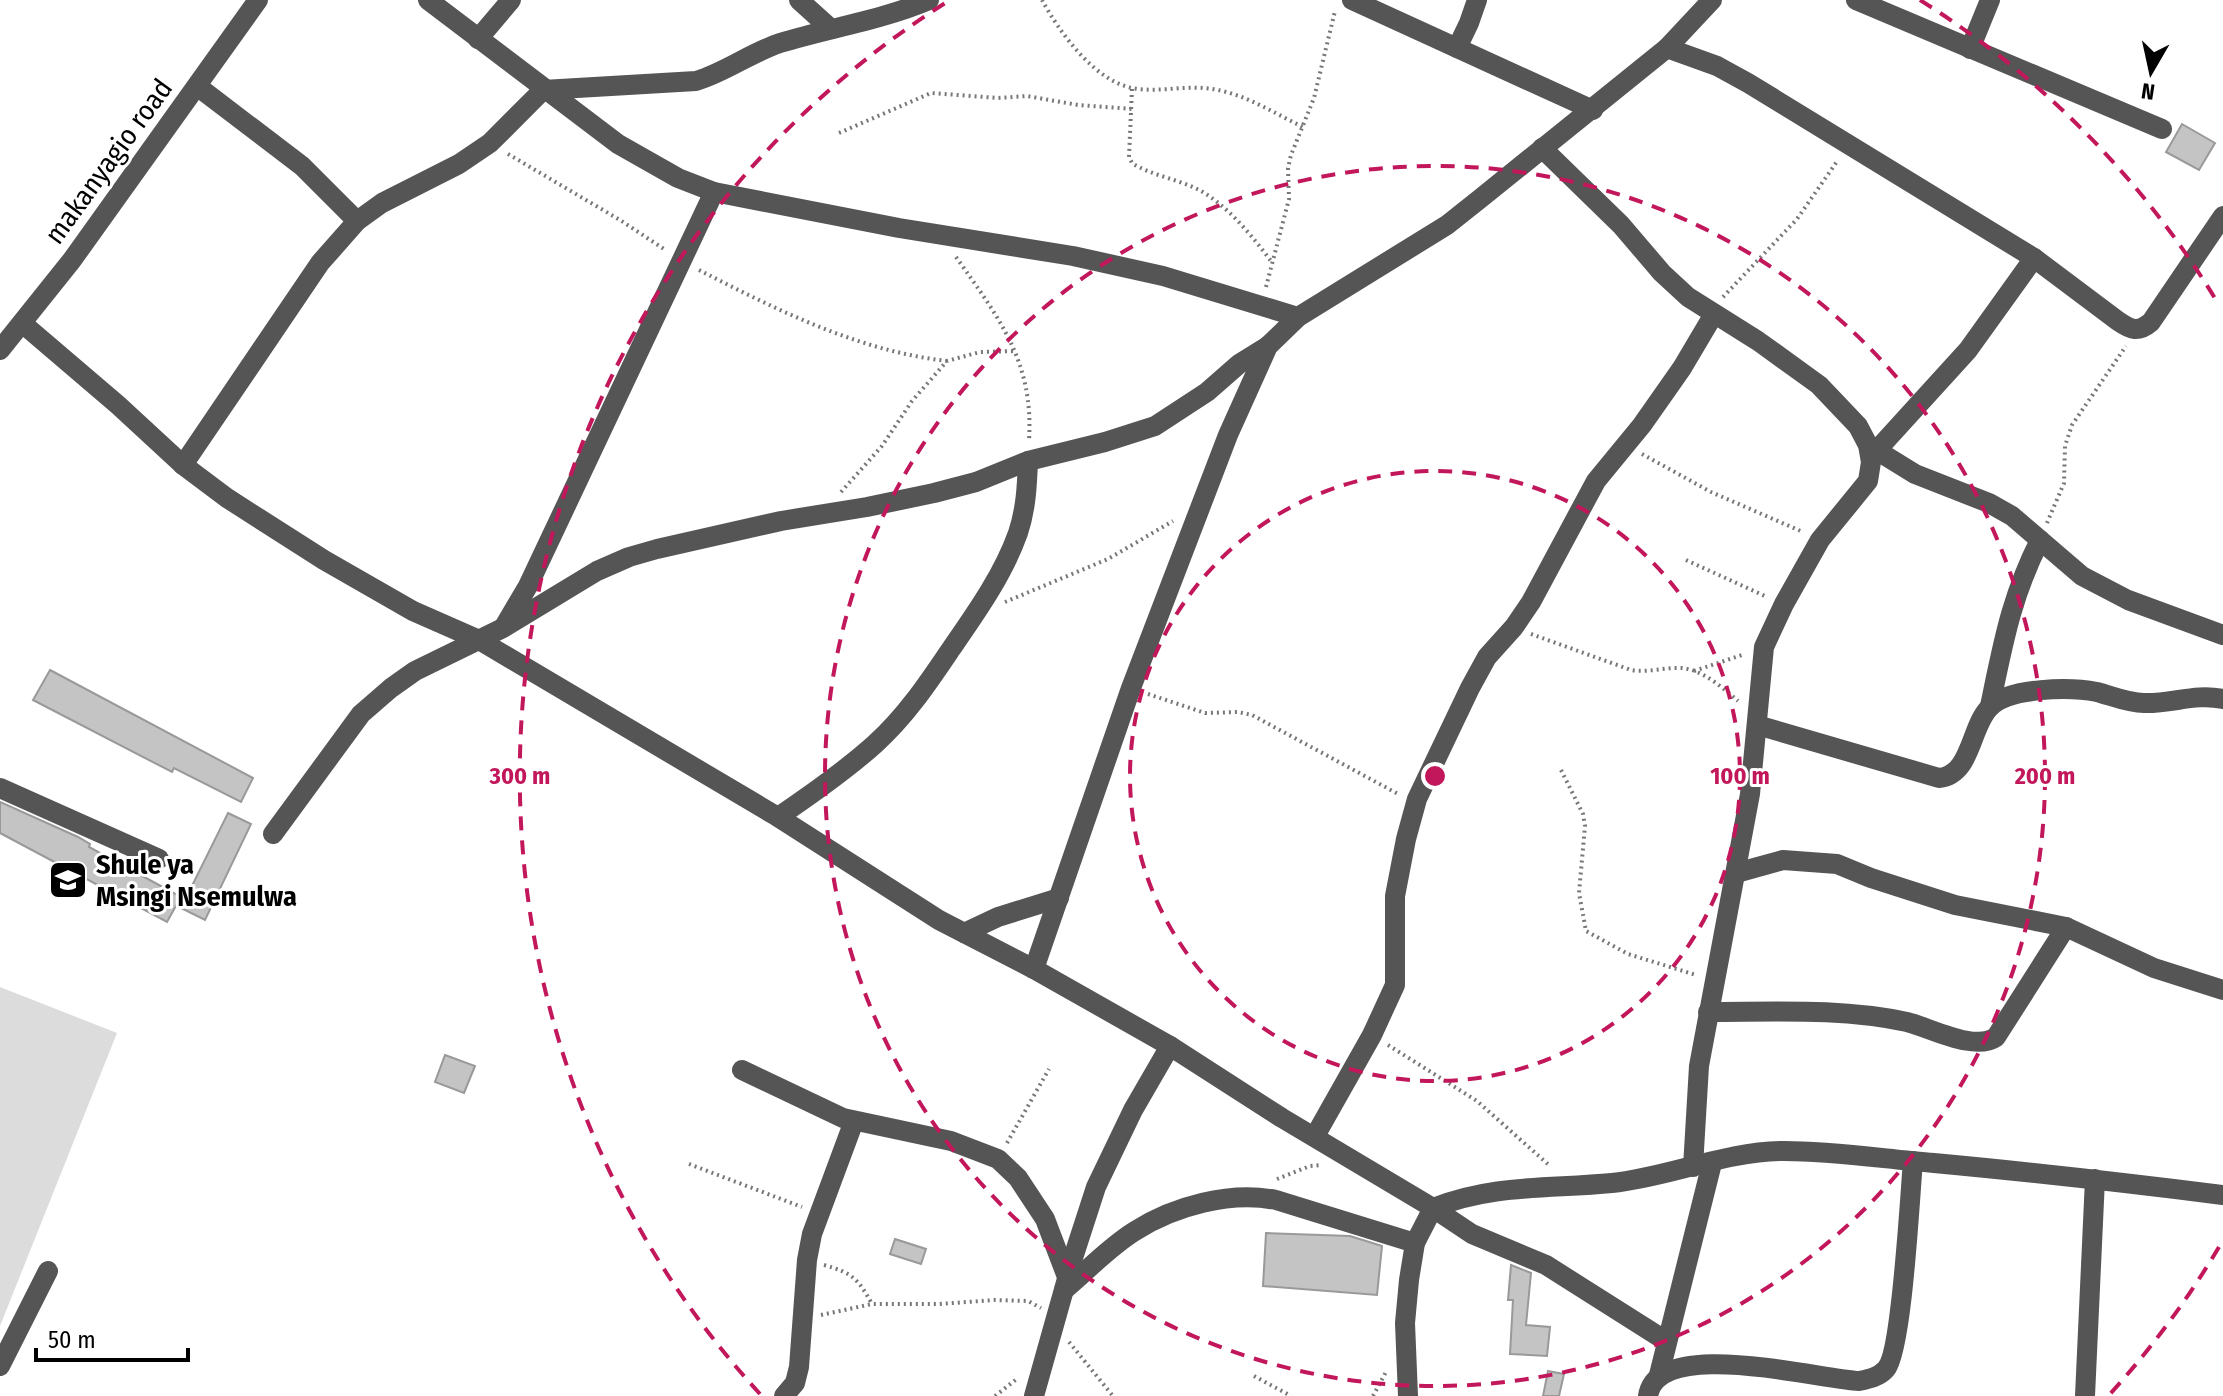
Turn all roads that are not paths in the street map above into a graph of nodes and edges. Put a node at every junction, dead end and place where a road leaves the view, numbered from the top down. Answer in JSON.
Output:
{"nodes":[{"id":1,"x":258,"y":0,"type":"edge"},
{"id":2,"x":428,"y":0,"type":"edge"},
{"id":3,"x":511,"y":0,"type":"edge"},
{"id":4,"x":799,"y":0,"type":"edge"},
{"id":5,"x":929,"y":0,"type":"edge"},
{"id":6,"x":1352,"y":0,"type":"edge"},
{"id":7,"x":1477,"y":0,"type":"edge"},
{"id":8,"x":1712,"y":0,"type":"edge"},
{"id":9,"x":1856,"y":0,"type":"edge"},
{"id":10,"x":1990,"y":0,"type":"edge"},
{"id":11,"x":831,"y":29,"type":"junction"},
{"id":12,"x":478,"y":39,"type":"junction"},
{"id":13,"x":1457,"y":48,"type":"junction"},
{"id":14,"x":1667,"y":48,"type":"junction"},
{"id":15,"x":1970,"y":49,"type":"junction"},
{"id":16,"x":197,"y":86,"type":"junction"},
{"id":17,"x":543,"y":90,"type":"junction"},
{"id":18,"x":1593,"y":110,"type":"junction"},
{"id":19,"x":2162,"y":129,"type":"dead end"},
{"id":20,"x":1542,"y":148,"type":"junction"},
{"id":21,"x":714,"y":192,"type":"junction"},
{"id":22,"x":2223,"y":216,"type":"edge"},
{"id":23,"x":357,"y":221,"type":"junction"},
{"id":24,"x":2034,"y":258,"type":"junction"},
{"id":25,"x":1714,"y":314,"type":"junction"},
{"id":26,"x":1298,"y":317,"type":"junction"},
{"id":27,"x":8,"y":334,"type":"edge"},
{"id":28,"x":1268,"y":346,"type":"junction"},
{"id":29,"x":1873,"y":448,"type":"junction"},
{"id":30,"x":1028,"y":461,"type":"junction"},
{"id":31,"x":183,"y":465,"type":"junction"},
{"id":32,"x":2040,"y":540,"type":"junction"},
{"id":33,"x":503,"y":628,"type":"junction"},
{"id":34,"x":2223,"y":635,"type":"edge"},
{"id":35,"x":479,"y":640,"type":"junction"},
{"id":36,"x":2223,"y":699,"type":"edge"},
{"id":37,"x":1990,"y":706,"type":"junction"},
{"id":38,"x":1757,"y":721,"type":"junction"},
{"id":39,"x":0,"y":788,"type":"edge"},
{"id":40,"x":778,"y":817,"type":"junction"},
{"id":41,"x":273,"y":834,"type":"dead end"},
{"id":42,"x":159,"y":859,"type":"dead end"},
{"id":43,"x":1736,"y":873,"type":"junction"},
{"id":44,"x":1059,"y":898,"type":"junction"},
{"id":45,"x":2066,"y":927,"type":"junction"},
{"id":46,"x":964,"y":933,"type":"junction"},
{"id":47,"x":1034,"y":969,"type":"junction"},
{"id":48,"x":2223,"y":990,"type":"edge"},
{"id":49,"x":1708,"y":1012,"type":"junction"},
{"id":50,"x":1170,"y":1046,"type":"junction"},
{"id":51,"x":742,"y":1070,"type":"dead end"},
{"id":52,"x":854,"y":1121,"type":"junction"},
{"id":53,"x":1315,"y":1136,"type":"junction"},
{"id":54,"x":1913,"y":1161,"type":"junction"},
{"id":55,"x":1702,"y":1165,"type":"junction"},
{"id":56,"x":2095,"y":1179,"type":"junction"},
{"id":57,"x":2223,"y":1195,"type":"edge"},
{"id":58,"x":1433,"y":1208,"type":"junction"},
{"id":59,"x":1415,"y":1243,"type":"junction"},
{"id":60,"x":48,"y":1271,"type":"dead end"},
{"id":61,"x":1066,"y":1284,"type":"junction"},
{"id":62,"x":1666,"y":1341,"type":"junction"},
{"id":63,"x":0,"y":1366,"type":"edge"},
{"id":64,"x":1659,"y":1375,"type":"junction"},
{"id":65,"x":784,"y":1396,"type":"edge"},
{"id":66,"x":1034,"y":1396,"type":"edge"},
{"id":67,"x":1408,"y":1396,"type":"edge"},
{"id":68,"x":1648,"y":1396,"type":"edge"},
{"id":69,"x":2085,"y":1396,"type":"edge"}],
"edges":[{"from":1,"to":16,"type":"street","name":"makanyagio road"},
{"from":2,"to":12,"type":"street"},
{"from":3,"to":12,"type":"street"},
{"from":4,"to":11,"type":"street"},
{"from":5,"to":11,"type":"street"},
{"from":6,"to":13,"type":"street"},
{"from":7,"to":13,"type":"street"},
{"from":8,"to":14,"type":"street"},
{"from":9,"to":15,"type":"street"},
{"from":10,"to":15,"type":"street"},
{"from":11,"to":17,"type":"street"},
{"from":12,"to":17,"type":"street"},
{"from":13,"to":18,"type":"street"},
{"from":14,"to":18,"type":"street"},
{"from":14,"to":24,"type":"street"},
{"from":15,"to":19,"type":"street"},
{"from":16,"to":23,"type":"street"},
{"from":16,"to":27,"type":"street","name":"makanyagio road"},
{"from":17,"to":21,"type":"street"},
{"from":17,"to":23,"type":"street"},
{"from":18,"to":20,"type":"street"},
{"from":20,"to":25,"type":"street"},
{"from":20,"to":26,"type":"street"},
{"from":21,"to":26,"type":"street"},
{"from":21,"to":33,"type":"street"},
{"from":22,"to":24,"type":"street"},
{"from":23,"to":31,"type":"street"},
{"from":24,"to":29,"type":"street"},
{"from":25,"to":29,"type":"street"},
{"from":25,"to":53,"type":"street"},
{"from":26,"to":28,"type":"street"},
{"from":27,"to":31,"type":"street"},
{"from":28,"to":30,"type":"street"},
{"from":28,"to":44,"type":"street"},
{"from":29,"to":32,"type":"street"},
{"from":29,"to":38,"type":"street"},
{"from":30,"to":33,"type":"street"},
{"from":30,"to":40,"type":"street"},
{"from":31,"to":35,"type":"street"},
{"from":32,"to":34,"type":"street"},
{"from":32,"to":37,"type":"street"},
{"from":33,"to":35,"type":"street"},
{"from":35,"to":40,"type":"street"},
{"from":35,"to":41,"type":"street"},
{"from":36,"to":37,"type":"street"},
{"from":37,"to":38,"type":"street"},
{"from":38,"to":43,"type":"street"},
{"from":39,"to":42,"type":"street"},
{"from":40,"to":46,"type":"street"},
{"from":43,"to":45,"type":"street"},
{"from":43,"to":49,"type":"street"},
{"from":44,"to":46,"type":"street"},
{"from":44,"to":47,"type":"street"},
{"from":45,"to":48,"type":"street"},
{"from":45,"to":49,"type":"street"},
{"from":46,"to":47,"type":"street"},
{"from":47,"to":50,"type":"street"},
{"from":49,"to":55,"type":"street"},
{"from":50,"to":53,"type":"street"},
{"from":50,"to":61,"type":"street"},
{"from":51,"to":52,"type":"street"},
{"from":52,"to":61,"type":"street"},
{"from":52,"to":65,"type":"street"},
{"from":53,"to":58,"type":"street"},
{"from":54,"to":55,"type":"street"},
{"from":54,"to":56,"type":"street"},
{"from":54,"to":64,"type":"street"},
{"from":55,"to":58,"type":"street"},
{"from":55,"to":62,"type":"street"},
{"from":56,"to":57,"type":"street"},
{"from":56,"to":69,"type":"street"},
{"from":58,"to":59,"type":"street"},
{"from":58,"to":62,"type":"street"},
{"from":59,"to":61,"type":"street"},
{"from":59,"to":67,"type":"street"},
{"from":60,"to":63,"type":"street"},
{"from":61,"to":66,"type":"street"},
{"from":62,"to":64,"type":"street"},
{"from":64,"to":68,"type":"street"}]}
